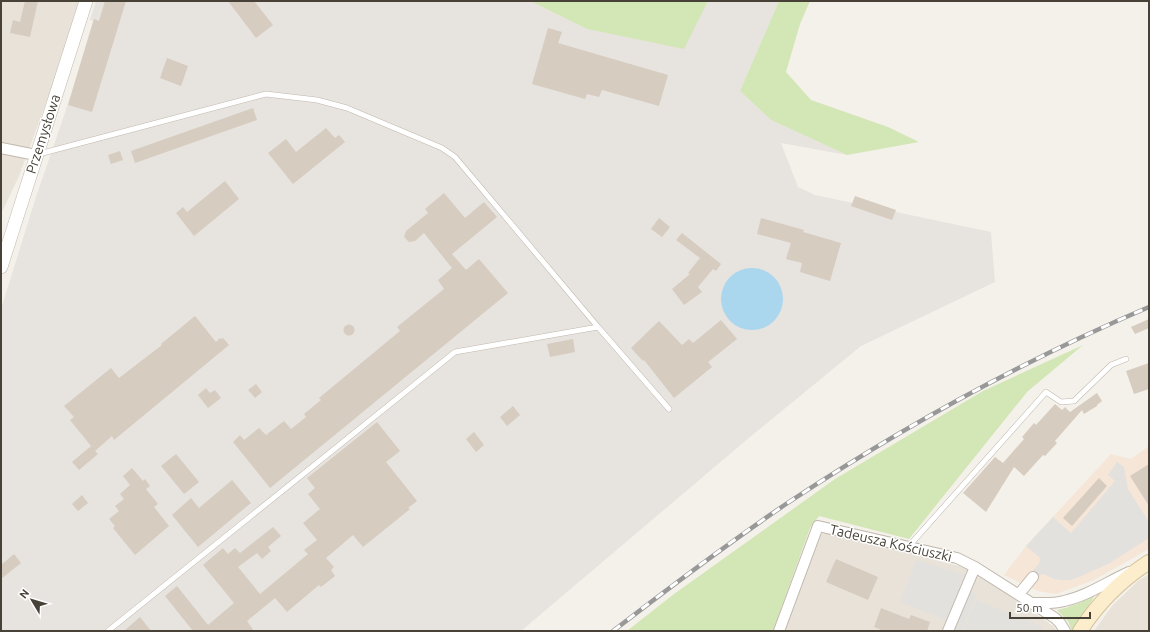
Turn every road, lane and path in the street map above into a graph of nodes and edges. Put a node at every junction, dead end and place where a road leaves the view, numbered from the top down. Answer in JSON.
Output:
{"nodes":[{"id":1,"x":86,"y":1,"type":"edge"},
{"id":2,"x":1,"y":148,"type":"edge"},
{"id":3,"x":36,"y":155,"type":"junction"},
{"id":4,"x":1,"y":267,"type":"edge"},
{"id":5,"x":598,"y":327,"type":"junction"},
{"id":6,"x":1126,"y":359,"type":"dead end"},
{"id":7,"x":669,"y":408,"type":"dead end"},
{"id":8,"x":909,"y":546,"type":"junction"},
{"id":9,"x":1145,"y":564,"type":"edge"},
{"id":10,"x":974,"y":567,"type":"junction"},
{"id":11,"x":1033,"y":577,"type":"dead end"},
{"id":12,"x":1019,"y":594,"type":"junction"},
{"id":13,"x":1033,"y":603,"type":"junction"},
{"id":14,"x":108,"y":631,"type":"edge"},
{"id":15,"x":779,"y":631,"type":"edge"},
{"id":16,"x":948,"y":631,"type":"edge"},
{"id":17,"x":1065,"y":631,"type":"edge"},
{"id":18,"x":1080,"y":631,"type":"edge"}],
"edges":[{"from":1,"to":3,"type":"street","name":"Przemysłowa"},
{"from":2,"to":3,"type":"street"},
{"from":3,"to":4,"type":"street","name":"Przemysłowa"},
{"from":3,"to":5,"type":"lane"},
{"from":5,"to":7,"type":"lane"},
{"from":5,"to":14,"type":"lane"},
{"from":6,"to":8,"type":"lane"},
{"from":8,"to":10,"type":"street","name":"Tadeusza Kościuszki"},
{"from":8,"to":15,"type":"street","name":"Tadeusza Kościuszki"},
{"from":9,"to":13,"type":"street"},
{"from":9,"to":18,"type":"main road"},
{"from":10,"to":12,"type":"street","name":"Tadeusza Kościuszki"},
{"from":10,"to":16,"type":"street"},
{"from":11,"to":12,"type":"street"},
{"from":12,"to":13,"type":"street","name":"Tadeusza Kościuszki"},
{"from":13,"to":17,"type":"street","name":"Tadeusza Kościuszki"}]}
